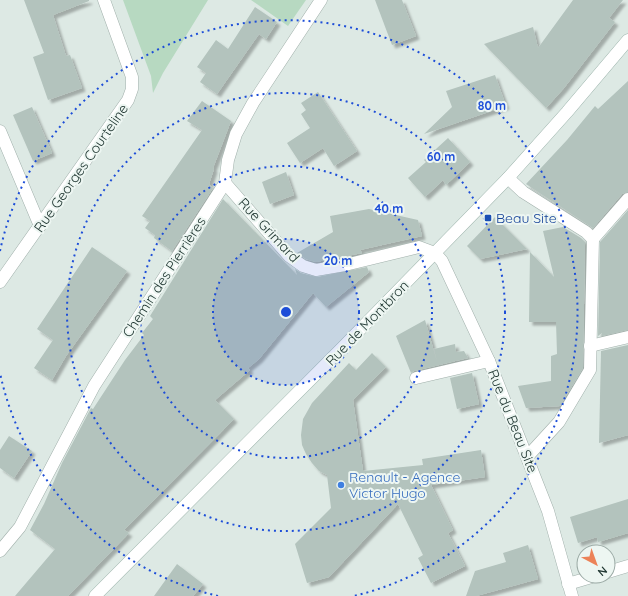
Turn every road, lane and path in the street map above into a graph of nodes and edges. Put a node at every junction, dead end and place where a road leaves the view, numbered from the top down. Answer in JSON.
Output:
{"nodes":[{"id":1,"x":104,"y":0,"type":"edge"},
{"id":2,"x":321,"y":0,"type":"edge"},
{"id":3,"x":628,"y":40,"type":"edge"},
{"id":4,"x":0,"y":131,"type":"edge"},
{"id":5,"x":508,"y":178,"type":"junction"},
{"id":6,"x":225,"y":183,"type":"junction"},
{"id":7,"x":628,"y":199,"type":"edge"},
{"id":8,"x":40,"y":226,"type":"junction"},
{"id":9,"x":593,"y":239,"type":"junction"},
{"id":10,"x":435,"y":253,"type":"junction"},
{"id":11,"x":0,"y":282,"type":"edge"},
{"id":12,"x":628,"y":337,"type":"edge"},
{"id":13,"x":590,"y":346,"type":"junction"},
{"id":14,"x":489,"y":361,"type":"junction"},
{"id":15,"x":416,"y":378,"type":"dead end"},
{"id":16,"x":527,"y":457,"type":"junction"},
{"id":17,"x":0,"y":551,"type":"edge"},
{"id":18,"x":628,"y":566,"type":"edge"},
{"id":19,"x":616,"y":570,"type":"edge"},
{"id":20,"x":576,"y":582,"type":"edge"},
{"id":21,"x":568,"y":584,"type":"junction"},
{"id":22,"x":95,"y":596,"type":"edge"},
{"id":23,"x":572,"y":596,"type":"edge"}],
"edges":[{"from":1,"to":8,"type":"street","name":"Rue Georges Courteline"},
{"from":2,"to":6,"type":"street","name":"Chemin des Pierrières"},
{"from":3,"to":5,"type":"street","name":"Rue de Montbron"},
{"from":4,"to":8,"type":"street"},
{"from":5,"to":9,"type":"street"},
{"from":5,"to":10,"type":"street","name":"Rue de Montbron"},
{"from":6,"to":10,"type":"street","name":"Rue Grimard"},
{"from":6,"to":17,"type":"street","name":"Chemin des Pierrières"},
{"from":7,"to":9,"type":"street"},
{"from":8,"to":11,"type":"street","name":"Rue Georges Courteline"},
{"from":9,"to":13,"type":"street"},
{"from":10,"to":14,"type":"street","name":"Rue du Beau Site"},
{"from":10,"to":22,"type":"street","name":"Rue de Montbron"},
{"from":12,"to":13,"type":"street"},
{"from":13,"to":16,"type":"street"},
{"from":14,"to":15,"type":"street"},
{"from":14,"to":16,"type":"street","name":"Rue du Beau Site"},
{"from":16,"to":21,"type":"street","name":"Rue du Beau Site"},
{"from":18,"to":19,"type":"street"},
{"from":20,"to":21,"type":"street"},
{"from":21,"to":23,"type":"street","name":"Rue du Beau Site"}]}
